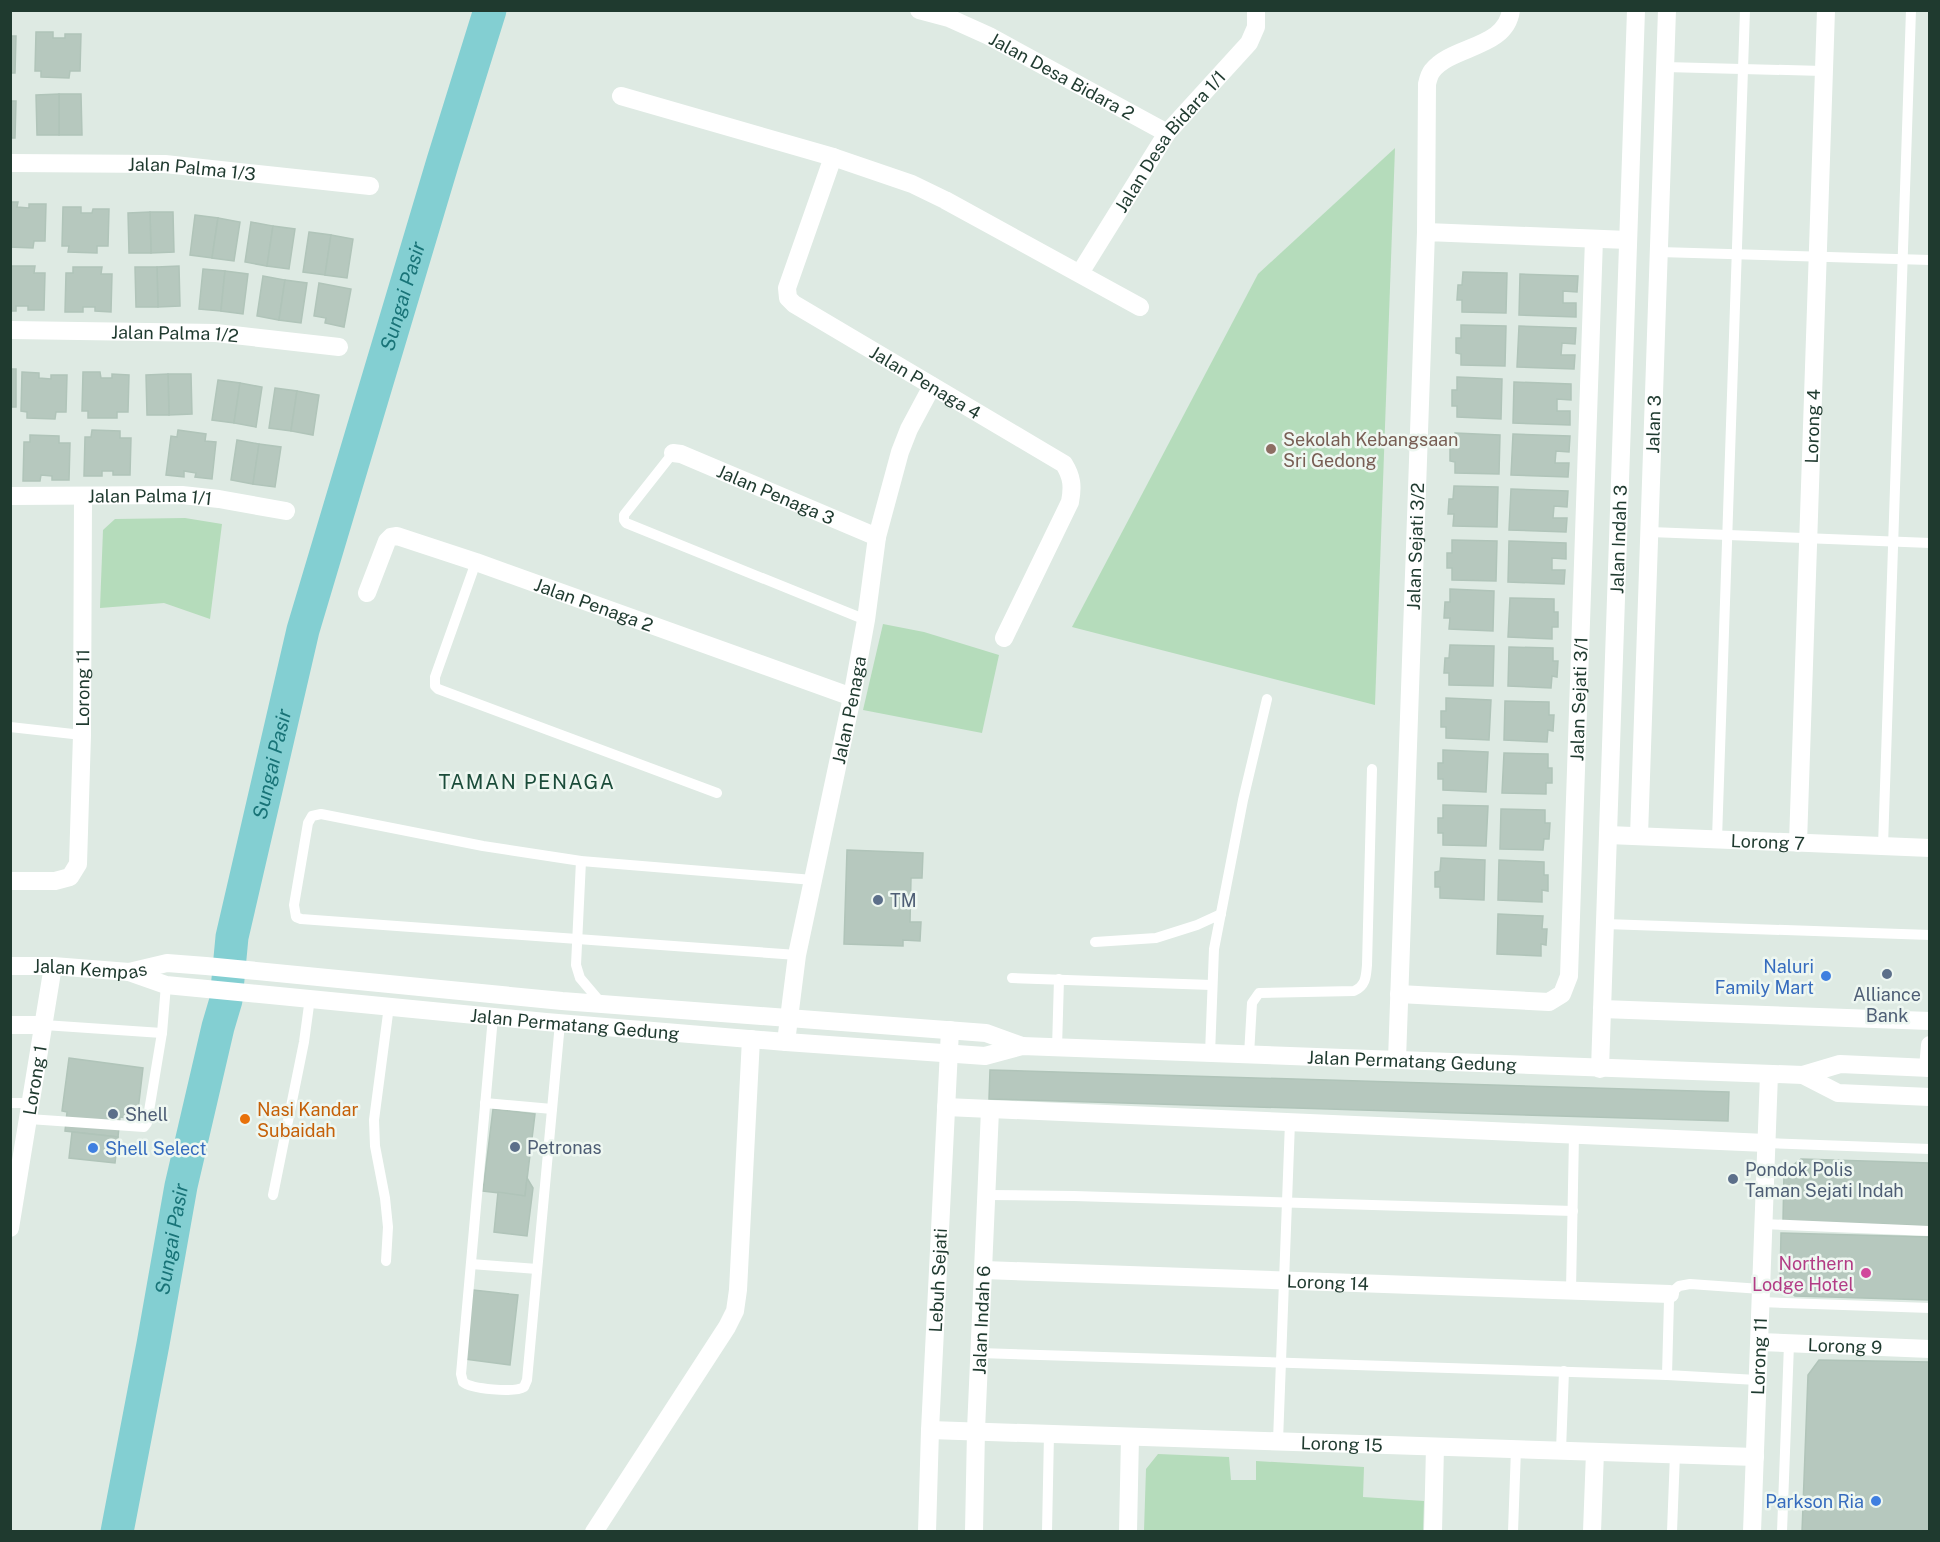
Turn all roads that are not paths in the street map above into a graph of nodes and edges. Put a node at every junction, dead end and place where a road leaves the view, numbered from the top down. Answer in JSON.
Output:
{"nodes":[{"id":1,"x":919,"y":10,"type":"edge"},
{"id":2,"x":1256,"y":10,"type":"edge"},
{"id":3,"x":1511,"y":10,"type":"edge"},
{"id":4,"x":1636,"y":10,"type":"edge"},
{"id":5,"x":1667,"y":10,"type":"edge"},
{"id":6,"x":1744,"y":10,"type":"edge"},
{"id":7,"x":1826,"y":10,"type":"edge"},
{"id":8,"x":1911,"y":10,"type":"edge"},
{"id":9,"x":1665,"y":67,"type":"junction"},
{"id":10,"x":1743,"y":69,"type":"junction"},
{"id":11,"x":1823,"y":71,"type":"junction"},
{"id":12,"x":621,"y":96,"type":"dead end"},
{"id":13,"x":1167,"y":133,"type":"junction"},
{"id":14,"x":833,"y":158,"type":"junction"},
{"id":15,"x":10,"y":163,"type":"edge"},
{"id":16,"x":370,"y":186,"type":"dead end"},
{"id":17,"x":1426,"y":232,"type":"junction"},
{"id":18,"x":1594,"y":238,"type":"junction"},
{"id":19,"x":1628,"y":240,"type":"junction"},
{"id":20,"x":1659,"y":252,"type":"junction"},
{"id":21,"x":1737,"y":254,"type":"junction"},
{"id":22,"x":1817,"y":257,"type":"junction"},
{"id":23,"x":1902,"y":260,"type":"junction"},
{"id":24,"x":1929,"y":260,"type":"edge"},
{"id":25,"x":1080,"y":273,"type":"junction"},
{"id":26,"x":1140,"y":307,"type":"dead end"},
{"id":27,"x":10,"y":330,"type":"edge"},
{"id":28,"x":339,"y":347,"type":"dead end"},
{"id":29,"x":932,"y":386,"type":"junction"},
{"id":30,"x":673,"y":453,"type":"joint"},
{"id":31,"x":10,"y":496,"type":"edge"},
{"id":32,"x":83,"y":497,"type":"junction"},
{"id":33,"x":286,"y":511,"type":"dead end"},
{"id":34,"x":1650,"y":532,"type":"junction"},
{"id":35,"x":1727,"y":535,"type":"junction"},
{"id":36,"x":877,"y":537,"type":"junction"},
{"id":37,"x":1808,"y":538,"type":"junction"},
{"id":38,"x":1893,"y":541,"type":"junction"},
{"id":39,"x":1929,"y":543,"type":"edge"},
{"id":40,"x":476,"y":562,"type":"junction"},
{"id":41,"x":367,"y":593,"type":"dead end"},
{"id":42,"x":866,"y":620,"type":"junction"},
{"id":43,"x":1004,"y":638,"type":"dead end"},
{"id":44,"x":852,"y":697,"type":"junction"},
{"id":45,"x":1268,"y":699,"type":"dead end"},
{"id":46,"x":10,"y":727,"type":"edge"},
{"id":47,"x":82,"y":735,"type":"junction"},
{"id":48,"x":1372,"y":769,"type":"dead end"},
{"id":49,"x":717,"y":793,"type":"dead end"},
{"id":50,"x":1608,"y":835,"type":"junction"},
{"id":51,"x":1639,"y":836,"type":"junction"},
{"id":52,"x":1717,"y":839,"type":"junction"},
{"id":53,"x":1798,"y":843,"type":"junction"},
{"id":54,"x":1883,"y":846,"type":"junction"},
{"id":55,"x":1929,"y":848,"type":"edge"},
{"id":56,"x":581,"y":861,"type":"junction"},
{"id":57,"x":813,"y":880,"type":"junction"},
{"id":58,"x":10,"y":881,"type":"edge"},
{"id":59,"x":1221,"y":914,"type":"junction"},
{"id":60,"x":1605,"y":924,"type":"junction"},
{"id":61,"x":1929,"y":935,"type":"edge"},
{"id":62,"x":577,"y":940,"type":"junction"},
{"id":63,"x":1095,"y":942,"type":"dead end"},
{"id":64,"x":797,"y":955,"type":"junction"},
{"id":65,"x":167,"y":963,"type":"joint"},
{"id":66,"x":10,"y":966,"type":"edge"},
{"id":67,"x":53,"y":966,"type":"junction"},
{"id":68,"x":129,"y":972,"type":"junction"},
{"id":69,"x":1012,"y":978,"type":"dead end"},
{"id":70,"x":1059,"y":979,"type":"junction"},
{"id":71,"x":166,"y":985,"type":"junction"},
{"id":72,"x":1212,"y":985,"type":"junction"},
{"id":73,"x":1399,"y":994,"type":"junction"},
{"id":74,"x":310,"y":998,"type":"junction"},
{"id":75,"x":602,"y":1004,"type":"junction"},
{"id":76,"x":389,"y":1006,"type":"junction"},
{"id":77,"x":1602,"y":1010,"type":"junction"},
{"id":78,"x":493,"y":1017,"type":"junction"},
{"id":79,"x":788,"y":1018,"type":"junction"},
{"id":80,"x":1929,"y":1021,"type":"edge"},
{"id":81,"x":560,"y":1023,"type":"junction"},
{"id":82,"x":10,"y":1025,"type":"edge"},
{"id":83,"x":44,"y":1025,"type":"junction"},
{"id":84,"x":950,"y":1030,"type":"junction"},
{"id":85,"x":162,"y":1033,"type":"junction"},
{"id":86,"x":751,"y":1039,"type":"junction"},
{"id":87,"x":786,"y":1042,"type":"junction"},
{"id":88,"x":1929,"y":1045,"type":"edge"},
{"id":89,"x":1022,"y":1046,"type":"junction"},
{"id":90,"x":1058,"y":1048,"type":"junction"},
{"id":91,"x":949,"y":1053,"type":"junction"},
{"id":92,"x":1210,"y":1054,"type":"junction"},
{"id":93,"x":1249,"y":1055,"type":"junction"},
{"id":94,"x":1397,"y":1060,"type":"junction"},
{"id":95,"x":1929,"y":1068,"type":"edge"},
{"id":96,"x":1600,"y":1069,"type":"junction"},
{"id":97,"x":1769,"y":1074,"type":"junction"},
{"id":98,"x":1803,"y":1075,"type":"junction"},
{"id":99,"x":1929,"y":1097,"type":"edge"},
{"id":100,"x":10,"y":1103,"type":"edge"},
{"id":101,"x":485,"y":1103,"type":"junction"},
{"id":102,"x":946,"y":1107,"type":"junction"},
{"id":103,"x":552,"y":1109,"type":"junction"},
{"id":104,"x":990,"y":1110,"type":"junction"},
{"id":105,"x":30,"y":1111,"type":"junction"},
{"id":106,"x":1290,"y":1122,"type":"junction"},
{"id":107,"x":1574,"y":1135,"type":"junction"},
{"id":108,"x":1766,"y":1143,"type":"junction"},
{"id":109,"x":1929,"y":1149,"type":"edge"},
{"id":110,"x":273,"y":1194,"type":"dead end"},
{"id":111,"x":987,"y":1195,"type":"junction"},
{"id":112,"x":13,"y":1196,"type":"edge"},
{"id":113,"x":1287,"y":1202,"type":"junction"},
{"id":114,"x":1573,"y":1211,"type":"junction"},
{"id":115,"x":1763,"y":1224,"type":"junction"},
{"id":116,"x":10,"y":1228,"type":"edge"},
{"id":117,"x":1929,"y":1231,"type":"edge"},
{"id":118,"x":386,"y":1261,"type":"dead end"},
{"id":119,"x":471,"y":1264,"type":"junction"},
{"id":120,"x":537,"y":1269,"type":"junction"},
{"id":121,"x":984,"y":1270,"type":"junction"},
{"id":122,"x":1284,"y":1280,"type":"junction"},
{"id":123,"x":1571,"y":1290,"type":"junction"},
{"id":124,"x":1670,"y":1294,"type":"junction"},
{"id":125,"x":1760,"y":1295,"type":"junction"},
{"id":126,"x":1929,"y":1308,"type":"edge"},
{"id":127,"x":1759,"y":1342,"type":"junction"},
{"id":128,"x":1789,"y":1344,"type":"junction"},
{"id":129,"x":1929,"y":1349,"type":"edge"},
{"id":130,"x":979,"y":1353,"type":"junction"},
{"id":131,"x":1281,"y":1362,"type":"junction"},
{"id":132,"x":1564,"y":1371,"type":"junction"},
{"id":133,"x":1667,"y":1375,"type":"junction"},
{"id":134,"x":1757,"y":1380,"type":"junction"},
{"id":135,"x":930,"y":1430,"type":"junction"},
{"id":136,"x":975,"y":1430,"type":"junction"},
{"id":137,"x":1049,"y":1434,"type":"junction"},
{"id":138,"x":1130,"y":1437,"type":"junction"},
{"id":139,"x":1278,"y":1441,"type":"junction"},
{"id":140,"x":1436,"y":1447,"type":"junction"},
{"id":141,"x":1516,"y":1449,"type":"junction"},
{"id":142,"x":1561,"y":1450,"type":"junction"},
{"id":143,"x":1595,"y":1452,"type":"junction"},
{"id":144,"x":1675,"y":1454,"type":"junction"},
{"id":145,"x":1755,"y":1456,"type":"junction"},
{"id":146,"x":594,"y":1532,"type":"edge"},
{"id":147,"x":927,"y":1532,"type":"edge"},
{"id":148,"x":974,"y":1532,"type":"edge"},
{"id":149,"x":1047,"y":1532,"type":"edge"},
{"id":150,"x":1128,"y":1532,"type":"edge"},
{"id":151,"x":1433,"y":1532,"type":"edge"},
{"id":152,"x":1512,"y":1532,"type":"edge"},
{"id":153,"x":1592,"y":1532,"type":"edge"},
{"id":154,"x":1672,"y":1532,"type":"edge"},
{"id":155,"x":1752,"y":1532,"type":"edge"},
{"id":156,"x":1782,"y":1532,"type":"edge"}],
"edges":[{"from":1,"to":13,"type":"street","name":"Jalan Desa Bidara 2"},
{"from":2,"to":13,"type":"street","name":"Jalan Desa Bidara 1/1"},
{"from":3,"to":17,"type":"street","name":"Jalan Sejati 3/2"},
{"from":4,"to":19,"type":"street","name":"Jalan Indah 3"},
{"from":5,"to":9,"type":"street","name":"Jalan 3"},
{"from":6,"to":10,"type":"lane"},
{"from":7,"to":11,"type":"street","name":"Lorong 4"},
{"from":8,"to":23,"type":"lane"},
{"from":9,"to":10,"type":"lane"},
{"from":9,"to":20,"type":"street","name":"Jalan 3"},
{"from":10,"to":11,"type":"lane"},
{"from":10,"to":21,"type":"lane"},
{"from":11,"to":22,"type":"street","name":"Lorong 4"},
{"from":12,"to":14,"type":"street"},
{"from":13,"to":25,"type":"street","name":"Jalan Desa Bidara 1/1"},
{"from":14,"to":25,"type":"street"},
{"from":14,"to":29,"type":"street","name":"Jalan Penaga 4"},
{"from":15,"to":16,"type":"street","name":"Jalan Palma 1/3"},
{"from":17,"to":18,"type":"street"},
{"from":17,"to":73,"type":"street","name":"Jalan Sejati 3/2"},
{"from":18,"to":19,"type":"street"},
{"from":18,"to":73,"type":"street","name":"Jalan Sejati 3/1"},
{"from":19,"to":50,"type":"street","name":"Jalan Indah 3"},
{"from":20,"to":21,"type":"lane"},
{"from":20,"to":34,"type":"street","name":"Jalan 3"},
{"from":21,"to":22,"type":"lane"},
{"from":21,"to":35,"type":"lane"},
{"from":22,"to":23,"type":"lane"},
{"from":22,"to":37,"type":"street","name":"Lorong 4"},
{"from":23,"to":24,"type":"lane"},
{"from":23,"to":38,"type":"lane"},
{"from":25,"to":26,"type":"street"},
{"from":27,"to":28,"type":"street","name":"Jalan Palma 1/2"},
{"from":29,"to":36,"type":"street","name":"Jalan Penaga"},
{"from":29,"to":43,"type":"street","name":"Jalan Penaga 4"},
{"from":30,"to":36,"type":"street","name":"Jalan Penaga 3"},
{"from":30,"to":42,"type":"lane"},
{"from":31,"to":32,"type":"street","name":"Jalan Palma 1/1"},
{"from":32,"to":33,"type":"street","name":"Jalan Palma 1/1"},
{"from":32,"to":47,"type":"street","name":"Lorong 11"},
{"from":34,"to":35,"type":"lane"},
{"from":34,"to":51,"type":"street","name":"Jalan 3"},
{"from":35,"to":37,"type":"lane"},
{"from":35,"to":52,"type":"lane"},
{"from":36,"to":42,"type":"street","name":"Jalan Penaga"},
{"from":37,"to":38,"type":"lane"},
{"from":37,"to":53,"type":"street","name":"Lorong 4"},
{"from":38,"to":39,"type":"lane"},
{"from":38,"to":54,"type":"lane"},
{"from":40,"to":41,"type":"street","name":"Jalan Penaga 2"},
{"from":40,"to":44,"type":"street","name":"Jalan Penaga 2"},
{"from":40,"to":49,"type":"lane"},
{"from":42,"to":44,"type":"street","name":"Jalan Penaga"},
{"from":44,"to":57,"type":"street","name":"Jalan Penaga"},
{"from":45,"to":59,"type":"lane"},
{"from":46,"to":47,"type":"lane"},
{"from":47,"to":58,"type":"street","name":"Lorong 11"},
{"from":48,"to":93,"type":"lane"},
{"from":50,"to":51,"type":"street","name":"Lorong 7"},
{"from":50,"to":60,"type":"street","name":"Jalan Indah 3"},
{"from":51,"to":52,"type":"street","name":"Lorong 7"},
{"from":52,"to":53,"type":"street","name":"Lorong 7"},
{"from":53,"to":54,"type":"street","name":"Lorong 7"},
{"from":54,"to":55,"type":"street","name":"Lorong 7"},
{"from":56,"to":57,"type":"lane"},
{"from":56,"to":62,"type":"lane"},
{"from":56,"to":62,"type":"lane"},
{"from":57,"to":64,"type":"street","name":"Jalan Penaga"},
{"from":59,"to":63,"type":"lane"},
{"from":59,"to":72,"type":"lane"},
{"from":60,"to":61,"type":"lane"},
{"from":60,"to":77,"type":"street","name":"Jalan Indah 3"},
{"from":62,"to":64,"type":"lane"},
{"from":62,"to":75,"type":"lane"},
{"from":64,"to":79,"type":"street","name":"Jalan Penaga"},
{"from":65,"to":68,"type":"street","name":"Jalan Kempas"},
{"from":65,"to":75,"type":"street","name":"Jalan Permatang Gedung"},
{"from":66,"to":67,"type":"street","name":"Jalan Kempas"},
{"from":67,"to":68,"type":"street","name":"Jalan Kempas"},
{"from":67,"to":83,"type":"street","name":"Lorong 1"},
{"from":68,"to":71,"type":"street","name":"Jalan Permatang Gedung"},
{"from":69,"to":70,"type":"lane"},
{"from":70,"to":72,"type":"lane"},
{"from":70,"to":90,"type":"lane"},
{"from":71,"to":74,"type":"street","name":"Jalan Permatang Gedung"},
{"from":71,"to":85,"type":"lane"},
{"from":72,"to":92,"type":"lane"},
{"from":73,"to":94,"type":"street","name":"Jalan Sejati 3/2"},
{"from":74,"to":76,"type":"street","name":"Jalan Permatang Gedung"},
{"from":74,"to":110,"type":"lane"},
{"from":75,"to":79,"type":"street","name":"Jalan Permatang Gedung"},
{"from":76,"to":78,"type":"street","name":"Jalan Permatang Gedung"},
{"from":76,"to":118,"type":"lane"},
{"from":77,"to":80,"type":"street"},
{"from":77,"to":96,"type":"street","name":"Jalan Indah 3"},
{"from":78,"to":81,"type":"street","name":"Jalan Permatang Gedung"},
{"from":78,"to":101,"type":"lane"},
{"from":79,"to":84,"type":"street","name":"Jalan Permatang Gedung"},
{"from":79,"to":87,"type":"street","name":"Jalan Penaga"},
{"from":81,"to":86,"type":"street","name":"Jalan Permatang Gedung"},
{"from":81,"to":103,"type":"lane"},
{"from":82,"to":83,"type":"street"},
{"from":83,"to":85,"type":"lane"},
{"from":83,"to":105,"type":"street","name":"Lorong 1"},
{"from":84,"to":89,"type":"street","name":"Jalan Permatang Gedung"},
{"from":84,"to":91,"type":"street","name":"Lebuh Sejati"},
{"from":85,"to":105,"type":"lane"},
{"from":86,"to":87,"type":"street","name":"Jalan Permatang Gedung"},
{"from":86,"to":146,"type":"street"},
{"from":87,"to":91,"type":"street","name":"Jalan Permatang Gedung"},
{"from":88,"to":95,"type":"street"},
{"from":89,"to":90,"type":"street","name":"Jalan Permatang Gedung"},
{"from":89,"to":91,"type":"street","name":"Jalan Permatang Gedung"},
{"from":90,"to":92,"type":"street","name":"Jalan Permatang Gedung"},
{"from":91,"to":102,"type":"street","name":"Lebuh Sejati"},
{"from":92,"to":93,"type":"street","name":"Jalan Permatang Gedung"},
{"from":93,"to":94,"type":"street","name":"Jalan Permatang Gedung"},
{"from":94,"to":96,"type":"street","name":"Jalan Permatang Gedung"},
{"from":95,"to":98,"type":"street","name":"Jalan Permatang Gedung"},
{"from":96,"to":97,"type":"street","name":"Jalan Permatang Gedung"},
{"from":97,"to":98,"type":"street","name":"Jalan Permatang Gedung"},
{"from":97,"to":108,"type":"street","name":"Lorong 11"},
{"from":98,"to":99,"type":"street","name":"Jalan Permatang Gedung"},
{"from":100,"to":105,"type":"lane"},
{"from":101,"to":103,"type":"lane"},
{"from":101,"to":119,"type":"lane"},
{"from":102,"to":104,"type":"street"},
{"from":102,"to":135,"type":"street","name":"Lebuh Sejati"},
{"from":103,"to":120,"type":"lane"},
{"from":104,"to":106,"type":"street"},
{"from":104,"to":111,"type":"street","name":"Jalan Indah 6"},
{"from":105,"to":112,"type":"street","name":"Lorong 1"},
{"from":106,"to":107,"type":"street"},
{"from":106,"to":113,"type":"lane"},
{"from":107,"to":108,"type":"street"},
{"from":107,"to":114,"type":"lane"},
{"from":108,"to":109,"type":"lane"},
{"from":108,"to":115,"type":"street","name":"Lorong 11"},
{"from":111,"to":113,"type":"lane"},
{"from":111,"to":121,"type":"street","name":"Jalan Indah 6"},
{"from":112,"to":116,"type":"street","name":"Lorong 1"},
{"from":113,"to":114,"type":"lane"},
{"from":113,"to":122,"type":"lane"},
{"from":114,"to":123,"type":"lane"},
{"from":115,"to":117,"type":"lane"},
{"from":115,"to":125,"type":"street","name":"Lorong 11"},
{"from":119,"to":120,"type":"lane"},
{"from":119,"to":120,"type":"lane"},
{"from":121,"to":122,"type":"street","name":"Lorong 14"},
{"from":121,"to":130,"type":"street","name":"Jalan Indah 6"},
{"from":122,"to":123,"type":"street","name":"Lorong 14"},
{"from":122,"to":131,"type":"lane"},
{"from":123,"to":124,"type":"street","name":"Lorong 14"},
{"from":124,"to":125,"type":"lane"},
{"from":124,"to":133,"type":"lane"},
{"from":125,"to":126,"type":"lane"},
{"from":125,"to":127,"type":"street","name":"Lorong 11"},
{"from":127,"to":128,"type":"street","name":"Lorong 9"},
{"from":127,"to":134,"type":"street","name":"Lorong 11"},
{"from":128,"to":129,"type":"street","name":"Lorong 9"},
{"from":128,"to":156,"type":"lane"},
{"from":130,"to":131,"type":"lane"},
{"from":130,"to":136,"type":"street","name":"Jalan Indah 6"},
{"from":131,"to":132,"type":"lane"},
{"from":131,"to":139,"type":"lane"},
{"from":132,"to":133,"type":"lane"},
{"from":132,"to":142,"type":"lane"},
{"from":133,"to":134,"type":"lane"},
{"from":134,"to":145,"type":"street","name":"Lorong 11"},
{"from":135,"to":136,"type":"street","name":"Lorong 15"},
{"from":135,"to":147,"type":"street","name":"Lebuh Sejati"},
{"from":136,"to":137,"type":"street","name":"Lorong 15"},
{"from":136,"to":148,"type":"street","name":"Jalan Indah 6"},
{"from":137,"to":138,"type":"street","name":"Lorong 15"},
{"from":137,"to":149,"type":"lane"},
{"from":138,"to":139,"type":"street","name":"Lorong 15"},
{"from":138,"to":150,"type":"street"},
{"from":139,"to":140,"type":"street","name":"Lorong 15"},
{"from":140,"to":141,"type":"street","name":"Lorong 15"},
{"from":140,"to":151,"type":"street"},
{"from":141,"to":142,"type":"street","name":"Lorong 15"},
{"from":141,"to":152,"type":"lane"},
{"from":142,"to":143,"type":"street","name":"Lorong 15"},
{"from":143,"to":144,"type":"street","name":"Lorong 15"},
{"from":143,"to":153,"type":"street"},
{"from":144,"to":145,"type":"street","name":"Lorong 15"},
{"from":144,"to":154,"type":"lane"},
{"from":145,"to":155,"type":"street","name":"Lorong 11"}]}
